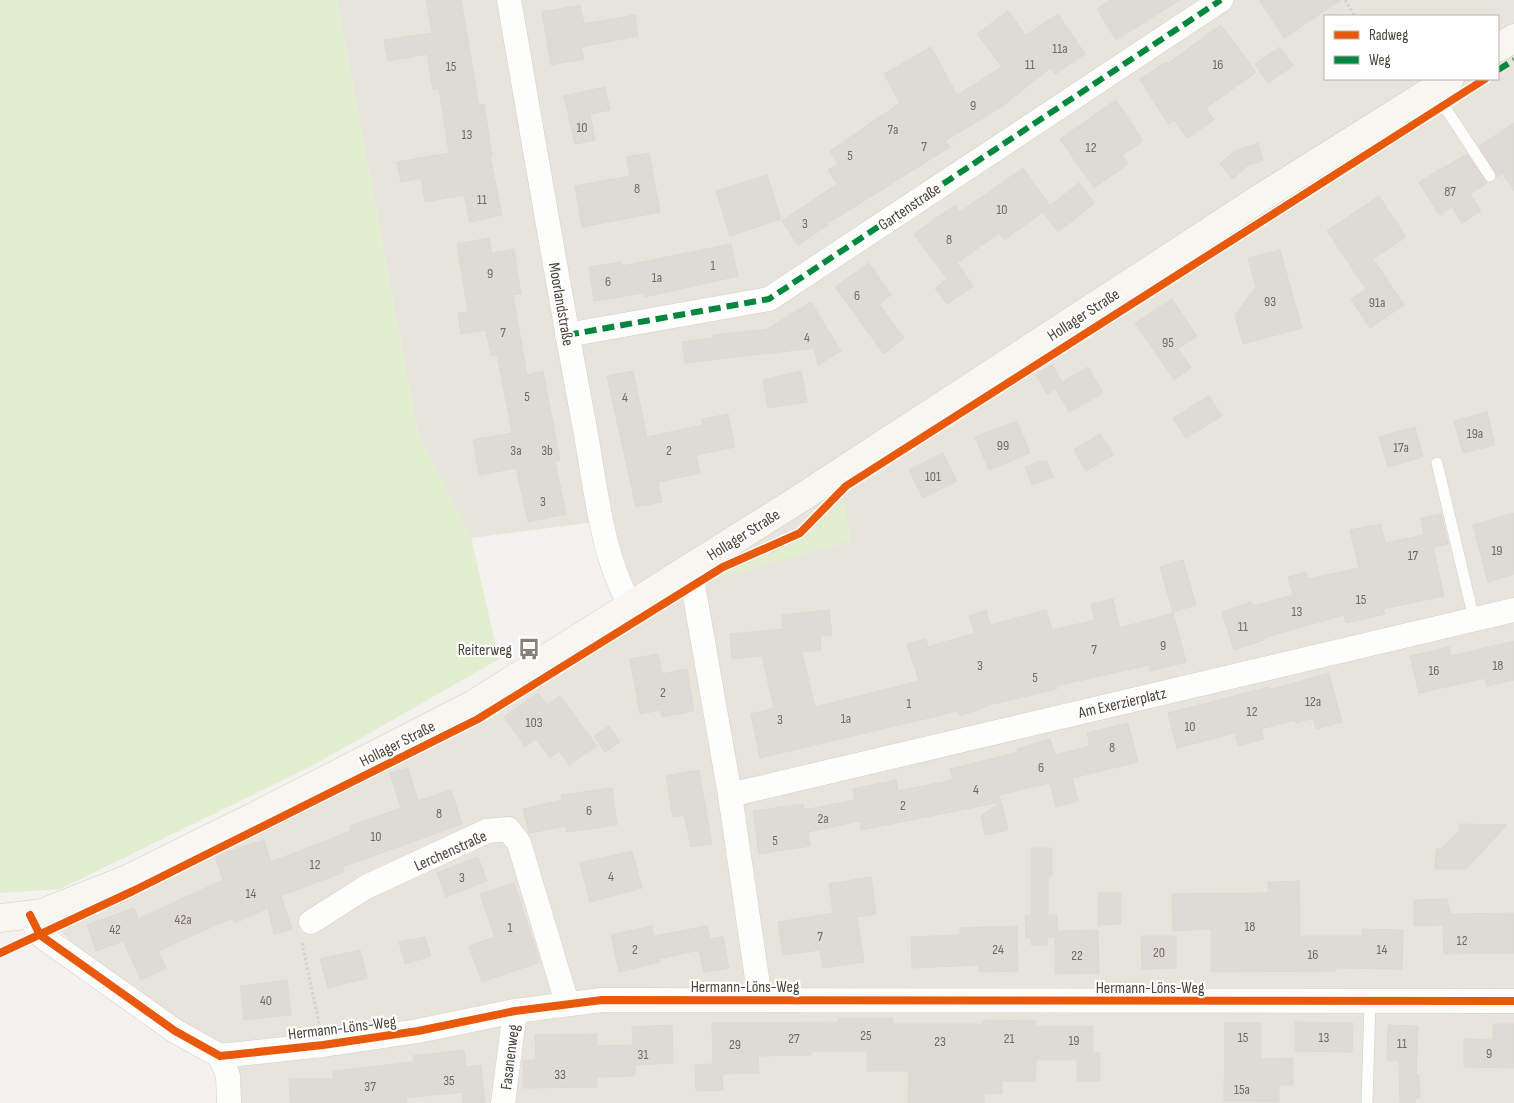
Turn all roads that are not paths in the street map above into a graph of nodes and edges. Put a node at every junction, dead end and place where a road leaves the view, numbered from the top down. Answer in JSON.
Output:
{"nodes":[{"id":1,"x":509,"y":0,"type":"edge"},
{"id":2,"x":1221,"y":0,"type":"edge"},
{"id":3,"x":1514,"y":38,"type":"edge"},
{"id":4,"x":1499,"y":47,"type":"edge"},
{"id":5,"x":1441,"y":84,"type":"edge"},
{"id":6,"x":1490,"y":176,"type":"dead end"},
{"id":7,"x":567,"y":335,"type":"junction"},
{"id":8,"x":1437,"y":463,"type":"dead end"},
{"id":9,"x":686,"y":571,"type":"junction"},
{"id":10,"x":630,"y":604,"type":"junction"},
{"id":11,"x":1514,"y":610,"type":"edge"},
{"id":12,"x":1474,"y":619,"type":"junction"},
{"id":13,"x":730,"y":795,"type":"junction"},
{"id":14,"x":30,"y":915,"type":"junction"},
{"id":15,"x":0,"y":918,"type":"edge"},
{"id":16,"x":310,"y":922,"type":"road end"},
{"id":17,"x":760,"y":999,"type":"junction"},
{"id":18,"x":1370,"y":1001,"type":"junction"},
{"id":19,"x":1514,"y":1001,"type":"edge"},
{"id":20,"x":567,"y":1003,"type":"junction"},
{"id":21,"x":515,"y":1011,"type":"junction"},
{"id":22,"x":220,"y":1056,"type":"junction"},
{"id":23,"x":229,"y":1103,"type":"edge"},
{"id":24,"x":503,"y":1103,"type":"edge"},
{"id":25,"x":1367,"y":1103,"type":"edge"}],
"edges":[{"from":1,"to":7,"type":"street","name":"Moorlandstraße"},
{"from":2,"to":7,"type":"street","name":"Gartenstraße"},
{"from":3,"to":4,"type":"main road"},
{"from":5,"to":6,"type":"lane"},
{"from":5,"to":9,"type":"main road","name":"Hollager Straße"},
{"from":7,"to":10,"type":"street","name":"Moorlandstraße"},
{"from":8,"to":12,"type":"lane"},
{"from":9,"to":10,"type":"main road","name":"Hollager Straße"},
{"from":9,"to":13,"type":"street"},
{"from":10,"to":14,"type":"main road","name":"Hollager Straße"},
{"from":11,"to":12,"type":"street","name":"Am Exerzierplatz"},
{"from":12,"to":13,"type":"street","name":"Am Exerzierplatz"},
{"from":13,"to":17,"type":"street"},
{"from":14,"to":15,"type":"main road","name":"Hollager Straße"},
{"from":14,"to":22,"type":"street"},
{"from":16,"to":20,"type":"street","name":"Lerchenstraße"},
{"from":17,"to":18,"type":"street","name":"Hermann-Löns-Weg"},
{"from":17,"to":20,"type":"street","name":"Hermann-Löns-Weg"},
{"from":18,"to":19,"type":"street","name":"Hermann-Löns-Weg"},
{"from":18,"to":25,"type":"lane"},
{"from":20,"to":21,"type":"street","name":"Hermann-Löns-Weg"},
{"from":21,"to":22,"type":"street","name":"Hermann-Löns-Weg"},
{"from":21,"to":24,"type":"street","name":"Fasanenweg"},
{"from":22,"to":23,"type":"street"}]}
